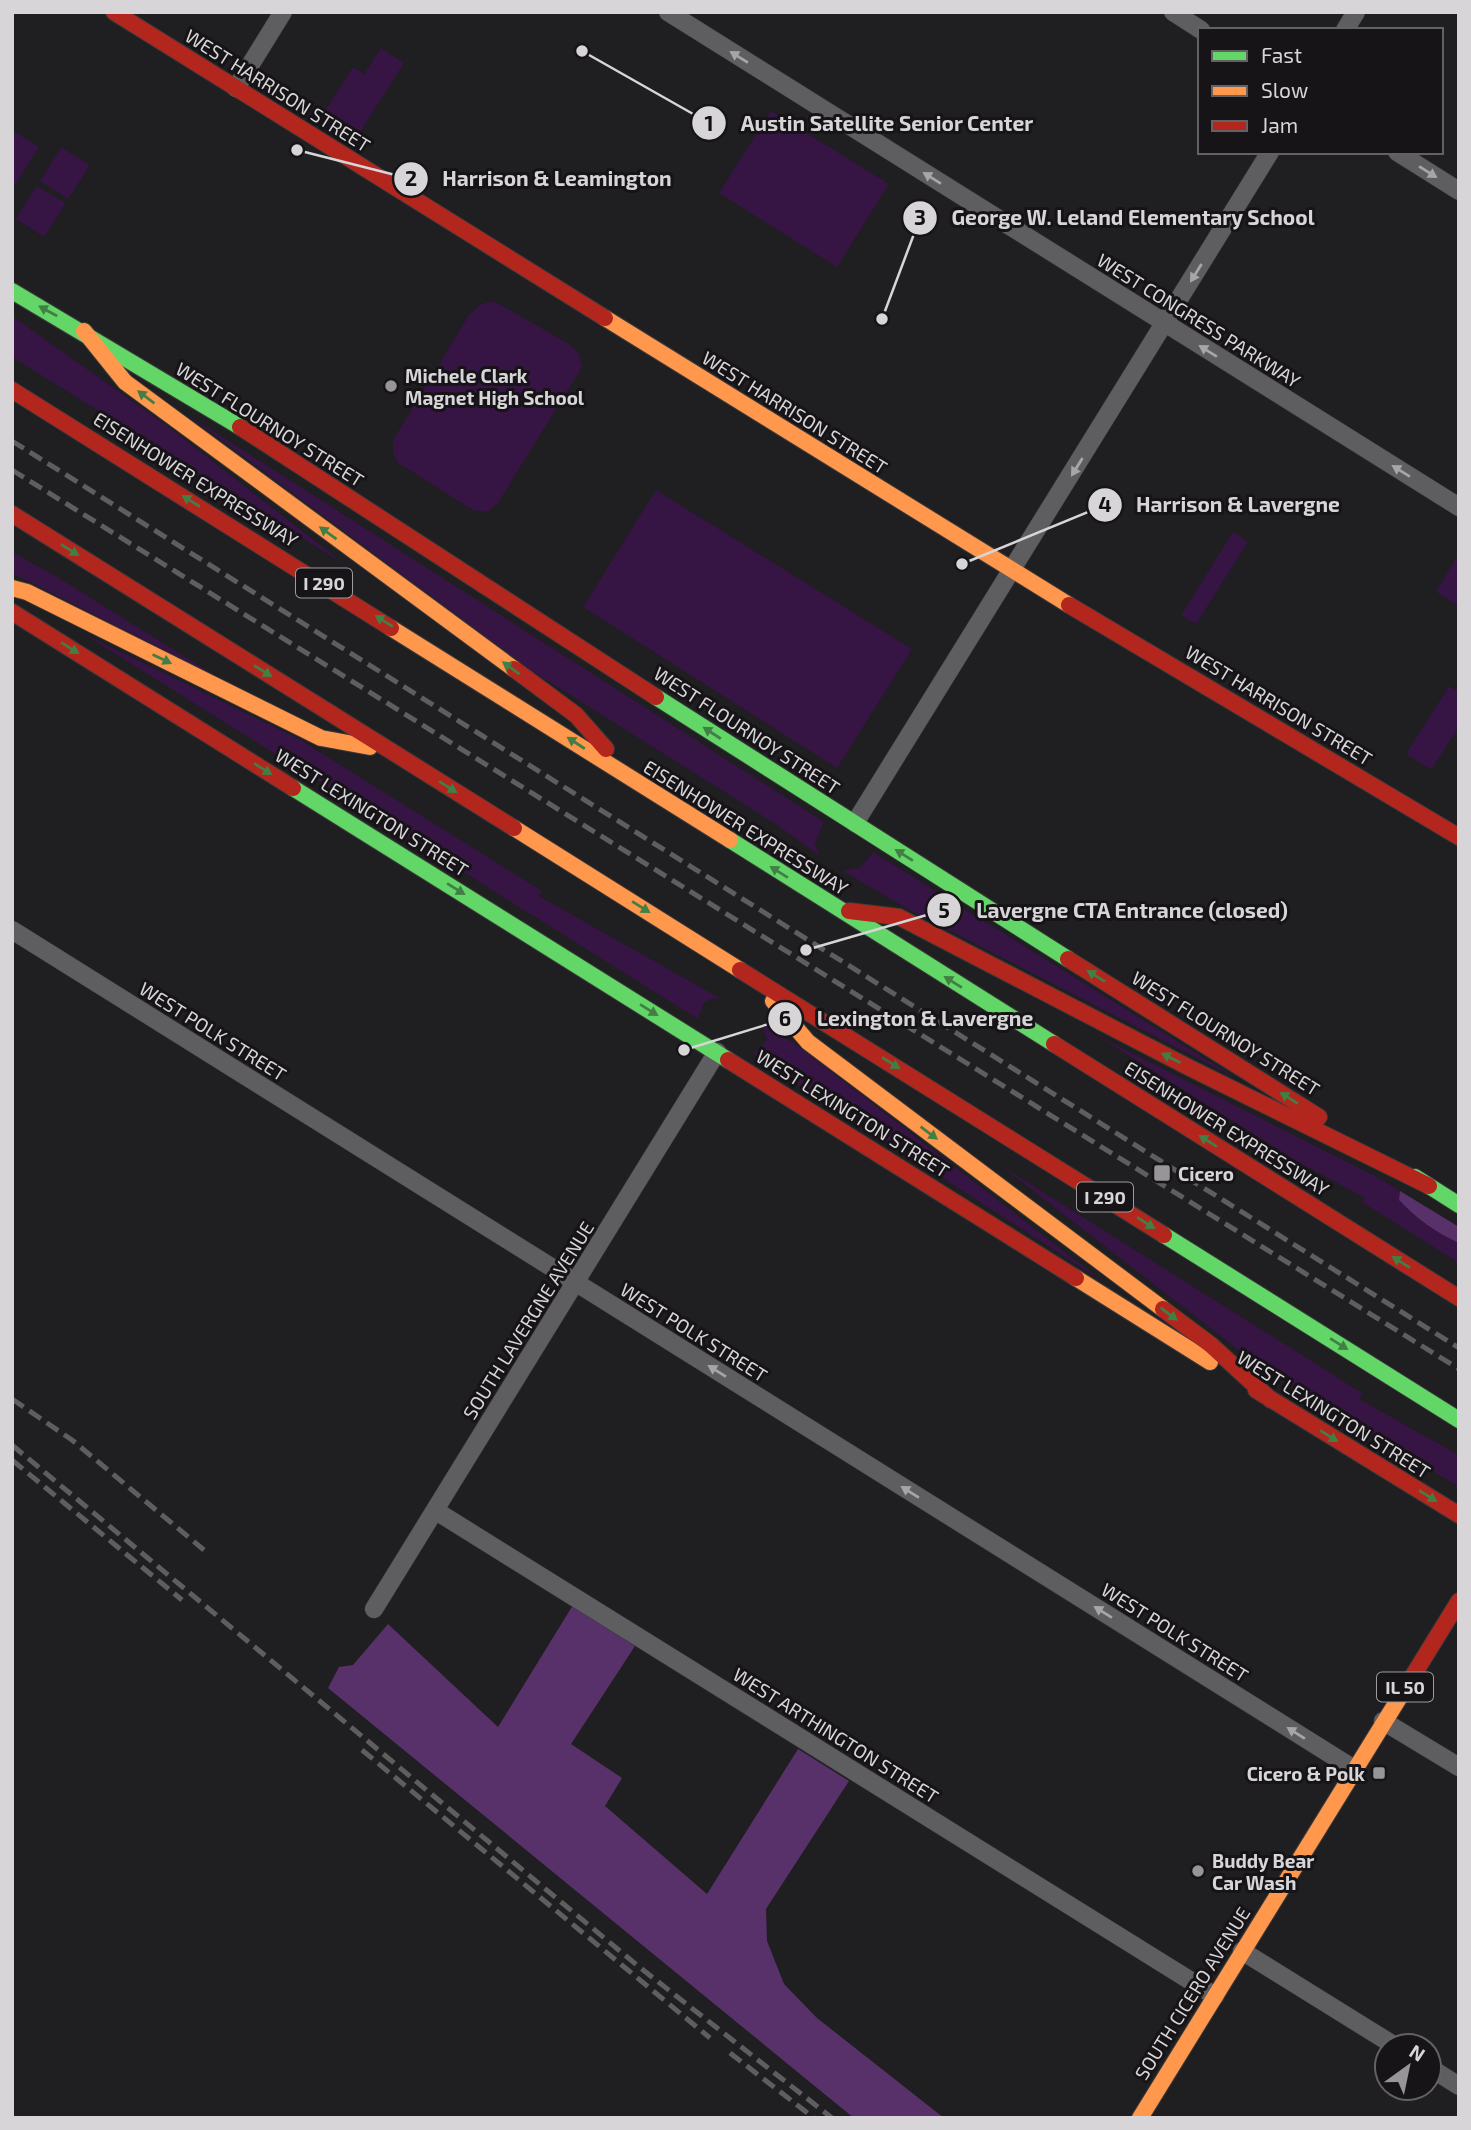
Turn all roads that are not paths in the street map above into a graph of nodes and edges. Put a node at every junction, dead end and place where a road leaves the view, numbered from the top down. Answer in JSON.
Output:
{"nodes":[{"id":1,"x":114,"y":12,"type":"edge"},
{"id":2,"x":283,"y":12,"type":"edge"},
{"id":3,"x":668,"y":12,"type":"edge"},
{"id":4,"x":1173,"y":12,"type":"edge"},
{"id":5,"x":1356,"y":12,"type":"edge"},
{"id":6,"x":1198,"y":28,"type":"edge"},
{"id":7,"x":1346,"y":28,"type":"edge"},
{"id":8,"x":236,"y":88,"type":"junction"},
{"id":9,"x":1269,"y":154,"type":"edge"},
{"id":10,"x":1400,"y":154,"type":"edge"},
{"id":11,"x":1459,"y":191,"type":"edge"},
{"id":12,"x":12,"y":291,"type":"edge"},
{"id":13,"x":1165,"y":324,"type":"junction"},
{"id":14,"x":84,"y":331,"type":"junction"},
{"id":15,"x":12,"y":390,"type":"edge"},
{"id":16,"x":1459,"y":508,"type":"edge"},
{"id":17,"x":12,"y":514,"type":"edge"},
{"id":18,"x":1013,"y":570,"type":"junction"},
{"id":19,"x":12,"y":588,"type":"edge"},
{"id":20,"x":12,"y":612,"type":"edge"},
{"id":21,"x":390,"y":751,"type":"junction"},
{"id":22,"x":633,"y":780,"type":"junction"},
{"id":23,"x":855,"y":823,"type":"junction"},
{"id":24,"x":1459,"y":837,"type":"edge"},
{"id":25,"x":836,"y":909,"type":"junction"},
{"id":26,"x":12,"y":930,"type":"edge"},
{"id":27,"x":751,"y":975,"type":"junction"},
{"id":28,"x":717,"y":1052,"type":"junction"},
{"id":29,"x":1429,"y":1186,"type":"junction"},
{"id":30,"x":1459,"y":1205,"type":"edge"},
{"id":31,"x":575,"y":1283,"type":"junction"},
{"id":32,"x":1459,"y":1298,"type":"edge"},
{"id":33,"x":1271,"y":1400,"type":"junction"},
{"id":34,"x":1459,"y":1419,"type":"edge"},
{"id":35,"x":436,"y":1511,"type":"junction"},
{"id":36,"x":1459,"y":1515,"type":"edge"},
{"id":37,"x":1458,"y":1600,"type":"edge"},
{"id":38,"x":374,"y":1609,"type":"dead end"},
{"id":39,"x":1384,"y":1721,"type":"junction"},
{"id":40,"x":1459,"y":1767,"type":"edge"},
{"id":41,"x":1354,"y":1769,"type":"junction"},
{"id":42,"x":1242,"y":1951,"type":"junction"},
{"id":43,"x":1215,"y":1996,"type":"junction"},
{"id":44,"x":1373,"y":2032,"type":"edge"},
{"id":45,"x":1443,"y":2075,"type":"edge"},
{"id":46,"x":1459,"y":2085,"type":"edge"},
{"id":47,"x":1140,"y":2118,"type":"edge"}],
"edges":[{"from":1,"to":8,"type":"main road","name":"WEST HARRISON STREET"},
{"from":2,"to":8,"type":"street"},
{"from":13,"to":3,"type":"street","name":"WEST CONGRESS PARKWAY","one_way":true},
{"from":4,"to":6,"type":"street"},
{"from":5,"to":7,"type":"street"},
{"from":8,"to":18,"type":"main road","name":"WEST HARRISON STREET"},
{"from":9,"to":13,"type":"street","one_way":true},
{"from":10,"to":11,"type":"street","one_way":true},
{"from":14,"to":12,"type":"main road","name":"WEST FLOURNOY STREET","one_way":true},
{"from":16,"to":13,"type":"street","name":"WEST CONGRESS PARKWAY","one_way":true},
{"from":13,"to":18,"type":"street","one_way":true},
{"from":22,"to":14,"type":"main road","one_way":true},
{"from":23,"to":14,"type":"main road","name":"WEST FLOURNOY STREET","one_way":true},
{"from":22,"to":15,"type":"main road","name":"EISENHOWER EXPRESSWAY","number":"I 290","one_way":true},
{"from":17,"to":21,"type":"main road","number":"I 290","one_way":true},
{"from":18,"to":23,"type":"street"},
{"from":18,"to":24,"type":"main road","name":"WEST HARRISON STREET"},
{"from":19,"to":21,"type":"main road","one_way":true},
{"from":20,"to":28,"type":"main road","name":"WEST LEXINGTON STREET","one_way":true},
{"from":21,"to":27,"type":"main road","number":"I 290","one_way":true},
{"from":25,"to":22,"type":"main road","name":"EISENHOWER EXPRESSWAY","number":"I 290","one_way":true},
{"from":29,"to":23,"type":"main road","name":"WEST FLOURNOY STREET","one_way":true},
{"from":29,"to":25,"type":"main road","one_way":true},
{"from":32,"to":25,"type":"main road","name":"EISENHOWER EXPRESSWAY","number":"I 290","one_way":true},
{"from":26,"to":31,"type":"street","name":"WEST POLK STREET"},
{"from":27,"to":33,"type":"main road","one_way":true},
{"from":27,"to":34,"type":"main road","number":"I 290","one_way":true},
{"from":28,"to":31,"type":"street","name":"SOUTH LAVERGNE AVENUE"},
{"from":28,"to":33,"type":"main road","name":"WEST LEXINGTON STREET"},
{"from":29,"to":30,"type":"main road","name":"WEST FLOURNOY STREET"},
{"from":31,"to":35,"type":"street","name":"SOUTH LAVERGNE AVENUE"},
{"from":41,"to":31,"type":"street","name":"WEST POLK STREET","one_way":true},
{"from":33,"to":36,"type":"main road","name":"WEST LEXINGTON STREET","one_way":true},
{"from":35,"to":38,"type":"street","name":"SOUTH LAVERGNE AVENUE"},
{"from":35,"to":43,"type":"street","name":"WEST ARTHINGTON STREET"},
{"from":37,"to":39,"type":"main road","name":"SOUTH CICERO AVENUE","number":"IL 50"},
{"from":39,"to":40,"type":"street"},
{"from":39,"to":41,"type":"main road","name":"SOUTH CICERO AVENUE","number":"IL 50"},
{"from":41,"to":42,"type":"main road","name":"SOUTH CICERO AVENUE","number":"IL 50"},
{"from":42,"to":43,"type":"main road","name":"SOUTH CICERO AVENUE","number":"IL 50"},
{"from":42,"to":44,"type":"street"},
{"from":43,"to":47,"type":"main road","name":"SOUTH CICERO AVENUE","number":"IL 50"},
{"from":45,"to":46,"type":"street"}]}
